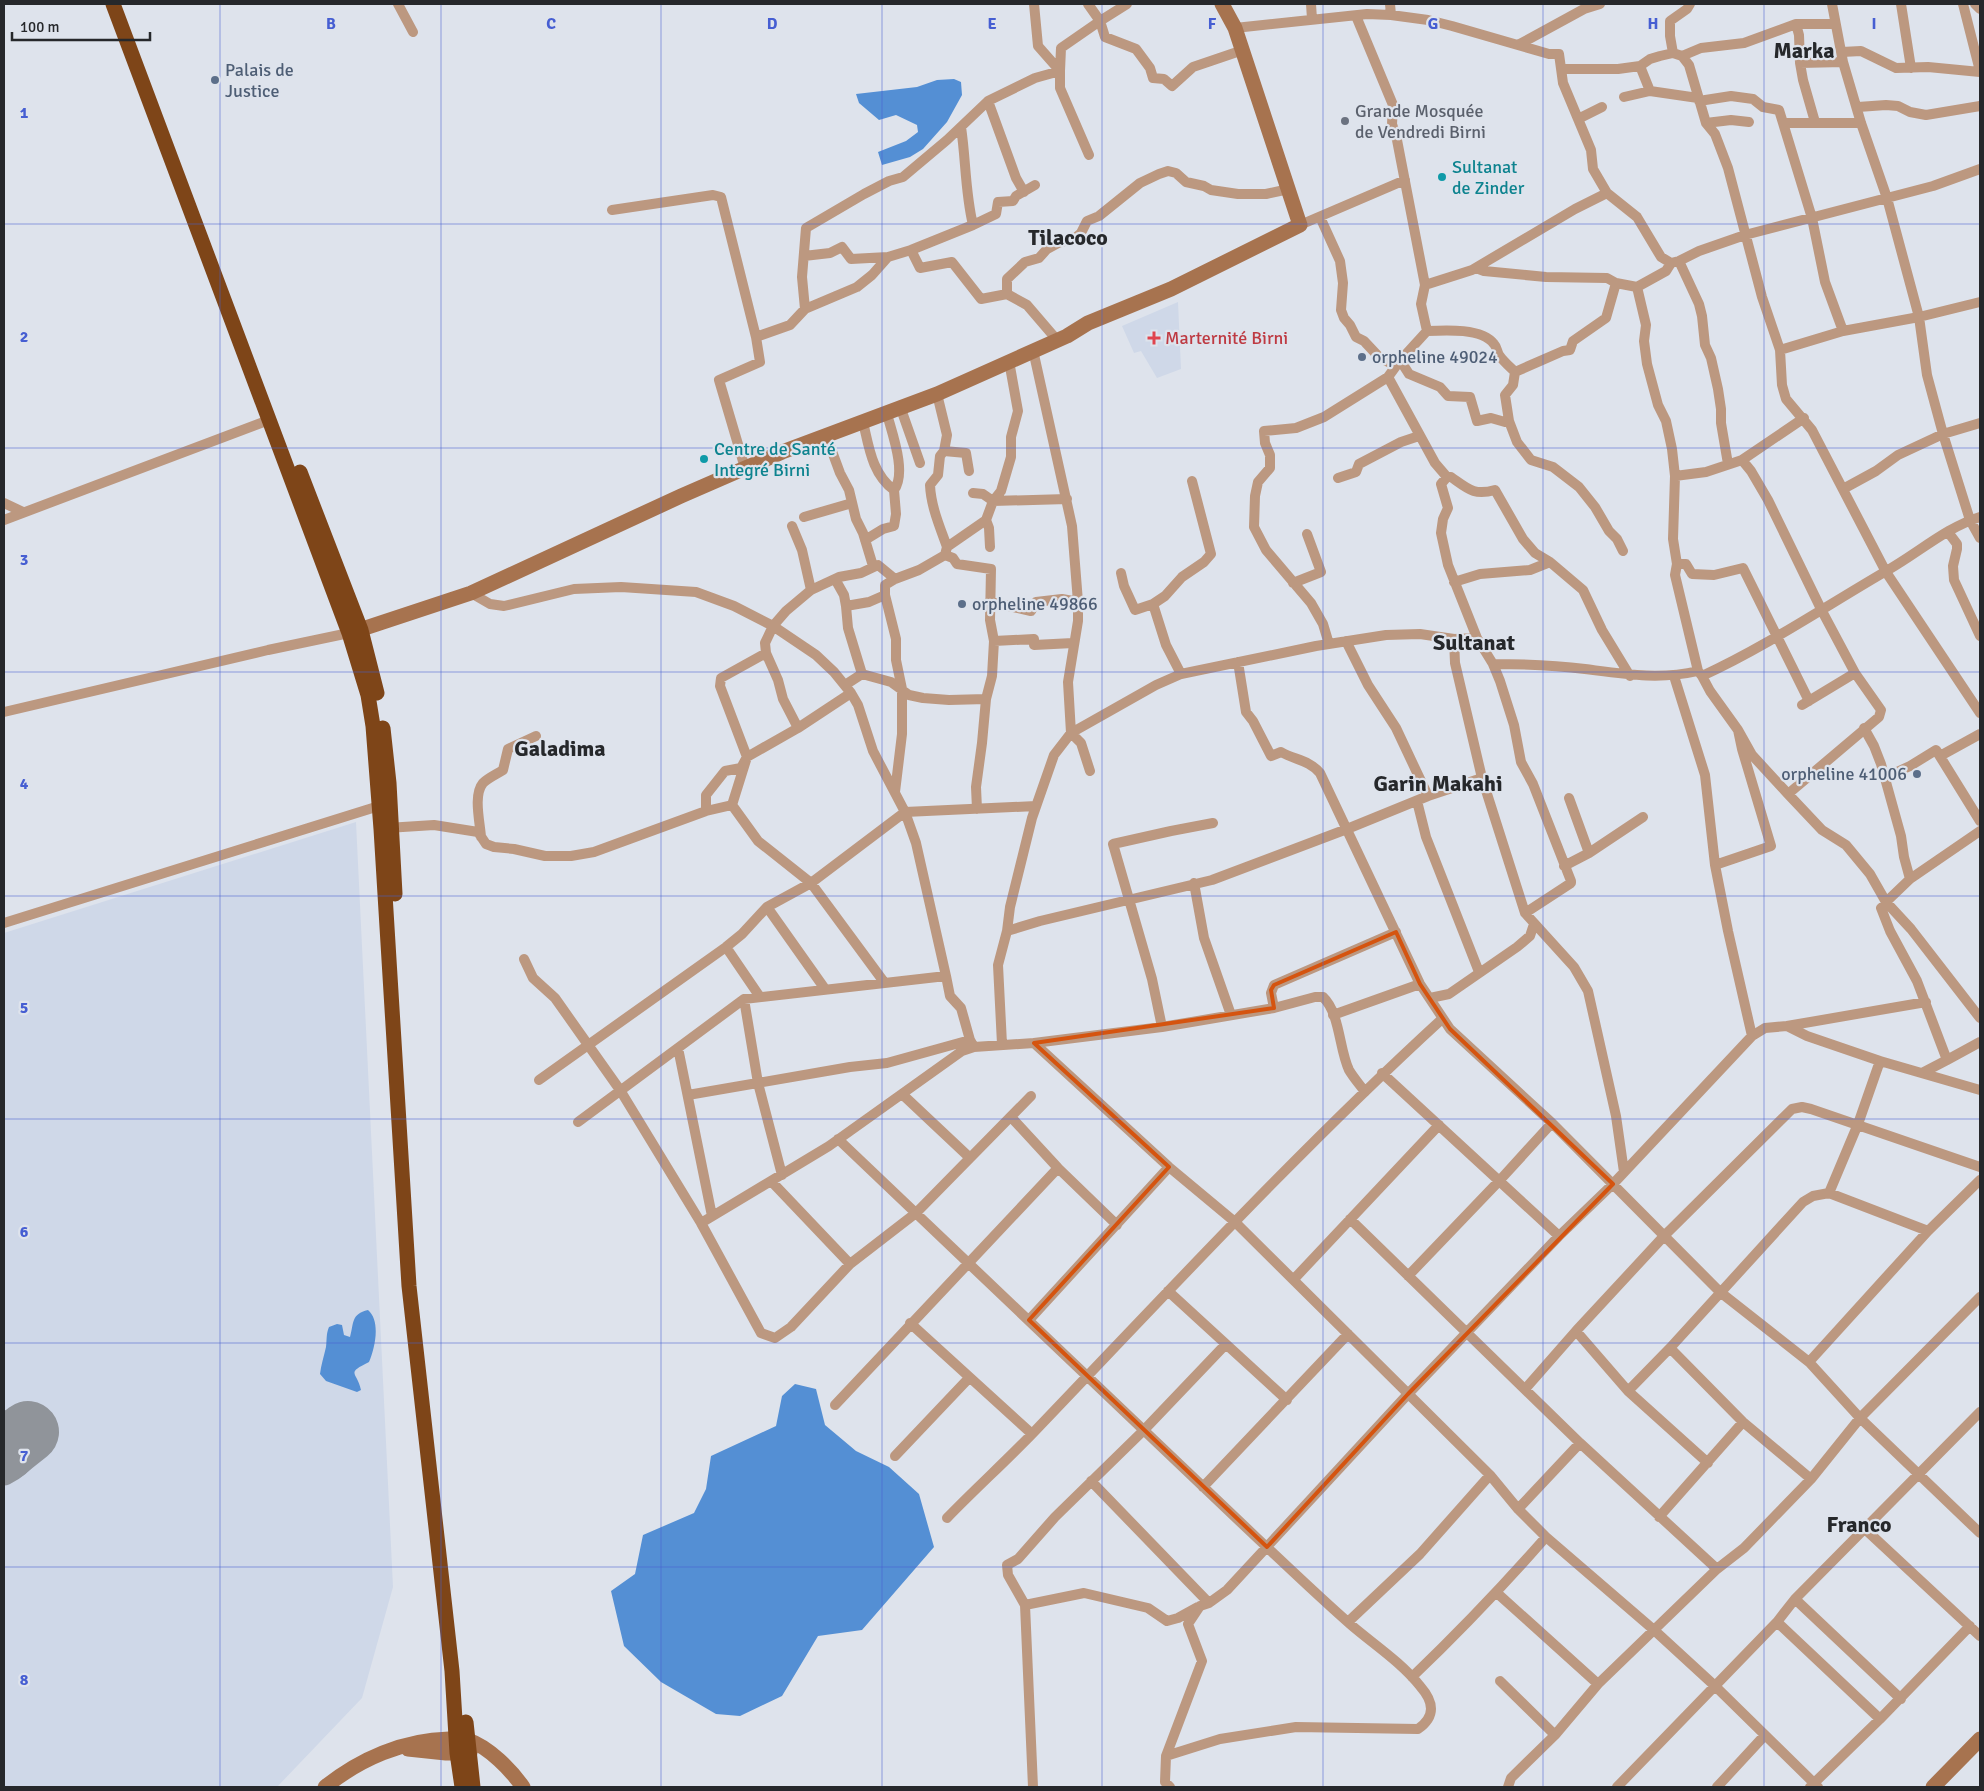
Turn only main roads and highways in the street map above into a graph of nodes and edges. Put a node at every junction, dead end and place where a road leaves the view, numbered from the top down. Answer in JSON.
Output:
{"nodes":[{"id":1,"x":113,"y":4,"type":"edge"},
{"id":2,"x":123,"y":4,"type":"edge"},
{"id":3,"x":144,"y":74,"type":"junction"},
{"id":4,"x":217,"y":263,"type":"junction"},
{"id":5,"x":355,"y":632,"type":"junction"},
{"id":6,"x":383,"y":783,"type":"junction"},
{"id":7,"x":386,"y":828,"type":"junction"},
{"id":8,"x":463,"y":1746,"type":"junction"},
{"id":9,"x":462,"y":1787,"type":"edge"},
{"id":10,"x":473,"y":1787,"type":"edge"}],
"edges":[{"from":1,"to":3,"type":"highway"},
{"from":2,"to":3,"type":"highway"},
{"from":3,"to":4,"type":"highway"},
{"from":4,"to":5,"type":"highway"},
{"from":4,"to":5,"type":"highway"},
{"from":5,"to":6,"type":"highway"},
{"from":6,"to":7,"type":"highway"},
{"from":6,"to":7,"type":"highway"},
{"from":7,"to":8,"type":"highway"},
{"from":8,"to":9,"type":"highway"},
{"from":8,"to":10,"type":"highway"}]}
